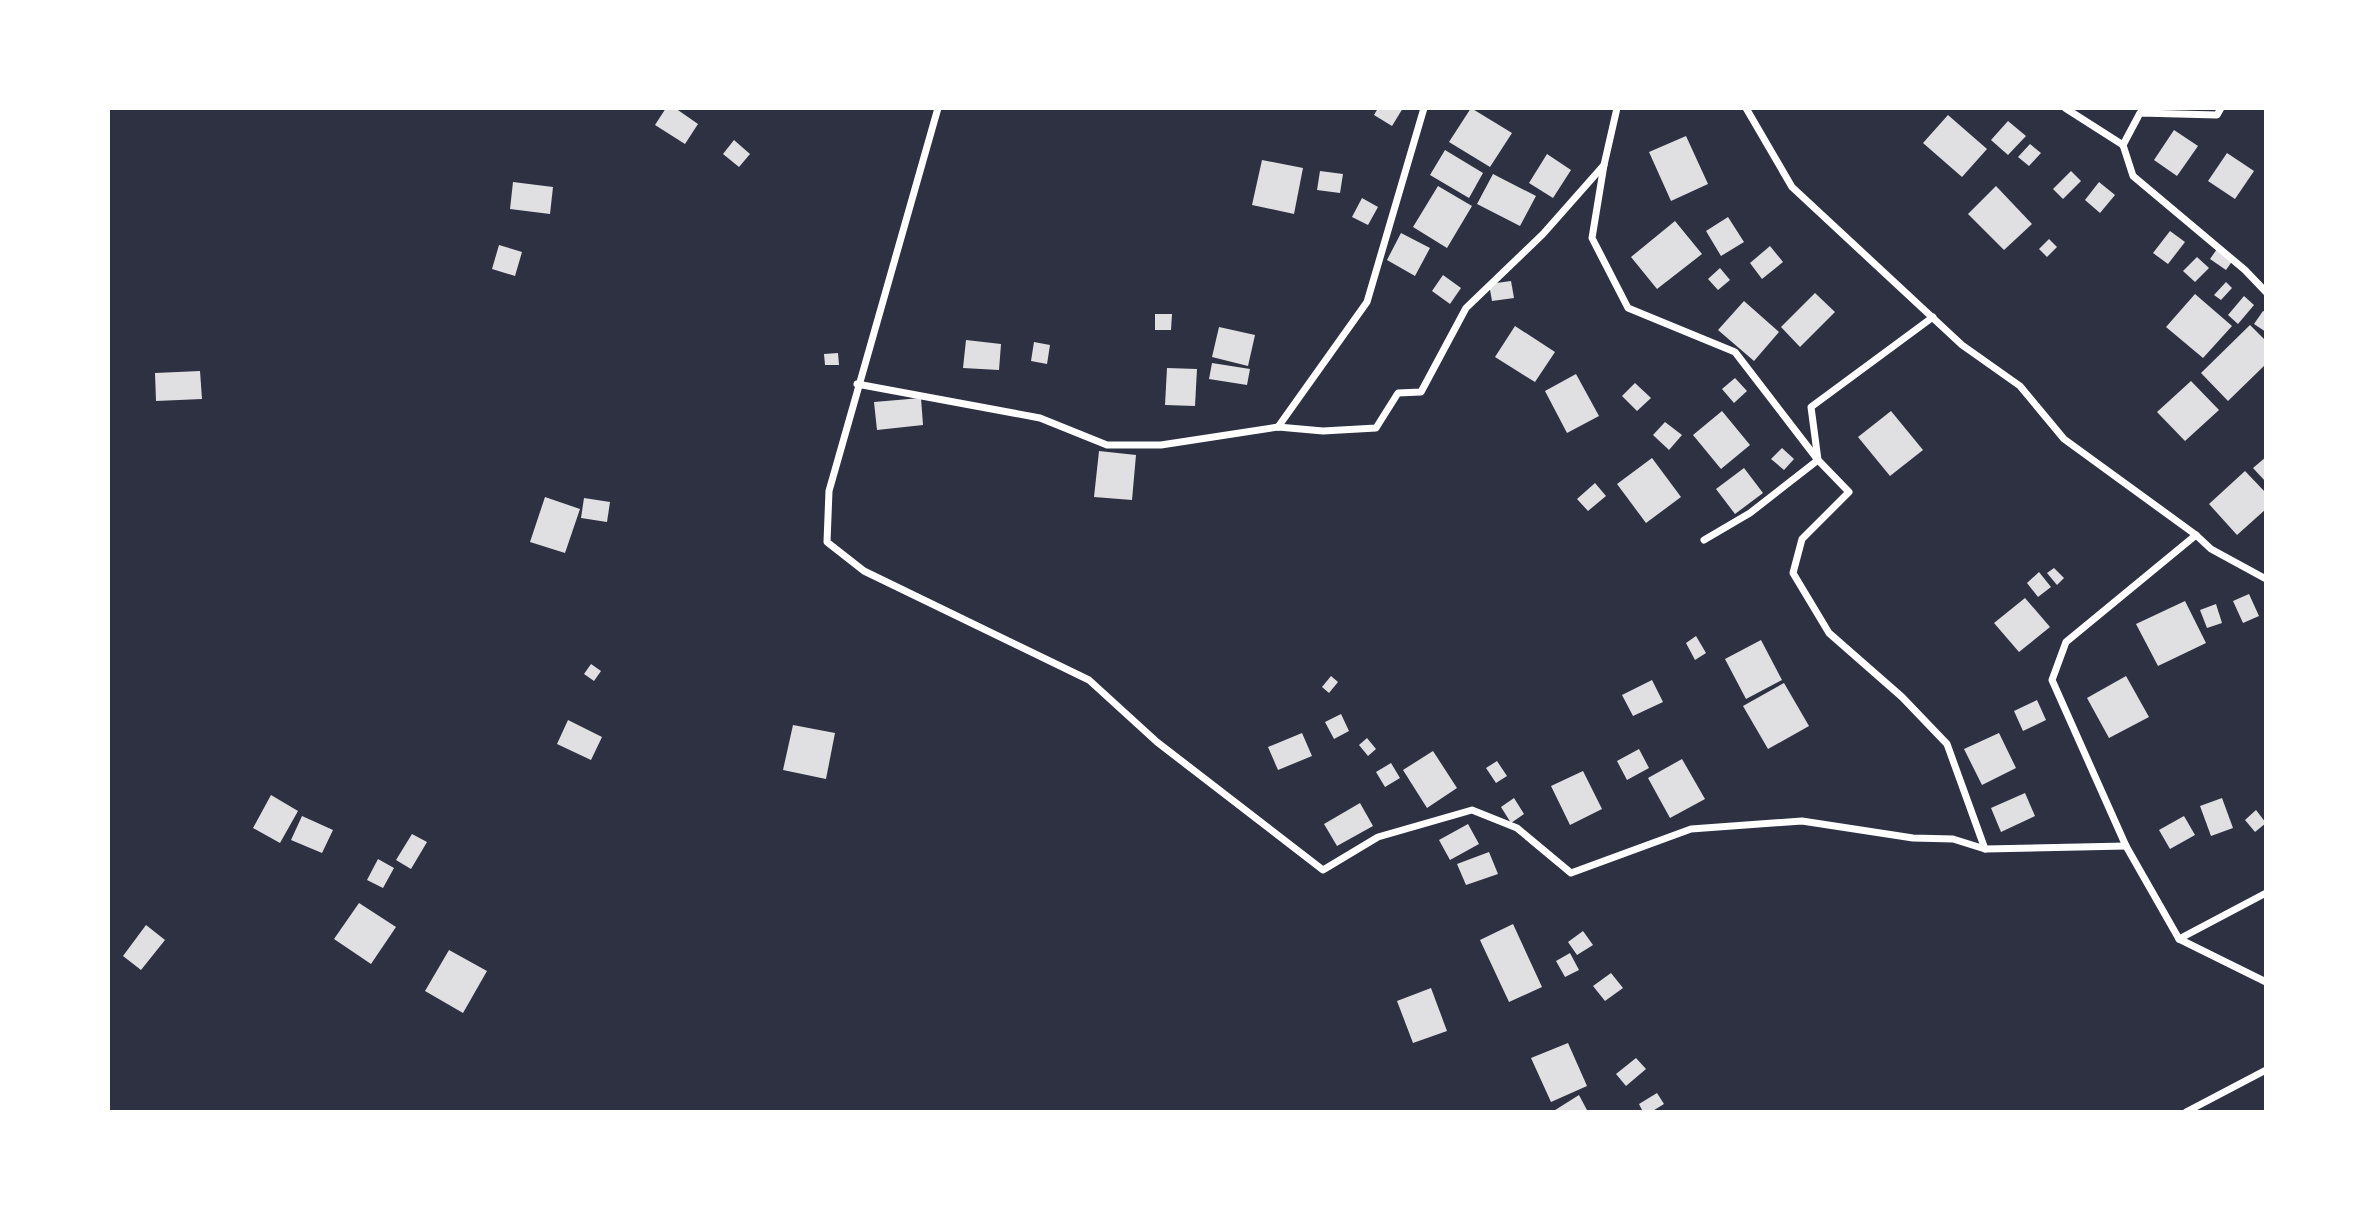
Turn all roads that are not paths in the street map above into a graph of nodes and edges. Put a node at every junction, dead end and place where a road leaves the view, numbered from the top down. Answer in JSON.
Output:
{"nodes":[{"id":1,"x":938,"y":108,"type":"edge"},
{"id":2,"x":1424,"y":108,"type":"edge"},
{"id":3,"x":1617,"y":108,"type":"edge"},
{"id":4,"x":1746,"y":108,"type":"edge"},
{"id":5,"x":2065,"y":108,"type":"edge"},
{"id":6,"x":2221,"y":108,"type":"edge"},
{"id":7,"x":2123,"y":145,"type":"junction"},
{"id":8,"x":1604,"y":165,"type":"junction"},
{"id":9,"x":2266,"y":292,"type":"edge"},
{"id":10,"x":1933,"y":317,"type":"junction"},
{"id":11,"x":857,"y":384,"type":"junction"},
{"id":12,"x":1278,"y":427,"type":"junction"},
{"id":13,"x":1818,"y":460,"type":"junction"},
{"id":14,"x":2196,"y":535,"type":"junction"},
{"id":15,"x":1704,"y":540,"type":"dead end"},
{"id":16,"x":2266,"y":579,"type":"edge"},
{"id":17,"x":2126,"y":846,"type":"junction"},
{"id":18,"x":1985,"y":849,"type":"junction"},
{"id":19,"x":2266,"y":893,"type":"edge"},
{"id":20,"x":2179,"y":939,"type":"junction"},
{"id":21,"x":2266,"y":982,"type":"edge"},
{"id":22,"x":2266,"y":1070,"type":"edge"},
{"id":23,"x":2186,"y":1111,"type":"edge"}],
"edges":[{"from":1,"to":11,"type":"street"},
{"from":2,"to":12,"type":"street"},
{"from":3,"to":8,"type":"street"},
{"from":4,"to":10,"type":"street"},
{"from":5,"to":7,"type":"street"},
{"from":6,"to":7,"type":"street"},
{"from":7,"to":9,"type":"street"},
{"from":8,"to":12,"type":"street"},
{"from":8,"to":13,"type":"street"},
{"from":10,"to":13,"type":"street"},
{"from":10,"to":14,"type":"street"},
{"from":11,"to":12,"type":"street"},
{"from":11,"to":18,"type":"street"},
{"from":13,"to":15,"type":"street"},
{"from":13,"to":18,"type":"street"},
{"from":14,"to":16,"type":"street"},
{"from":14,"to":17,"type":"street"},
{"from":17,"to":18,"type":"street"},
{"from":17,"to":20,"type":"street"},
{"from":19,"to":20,"type":"street"},
{"from":20,"to":21,"type":"street"},
{"from":22,"to":23,"type":"street"}]}
